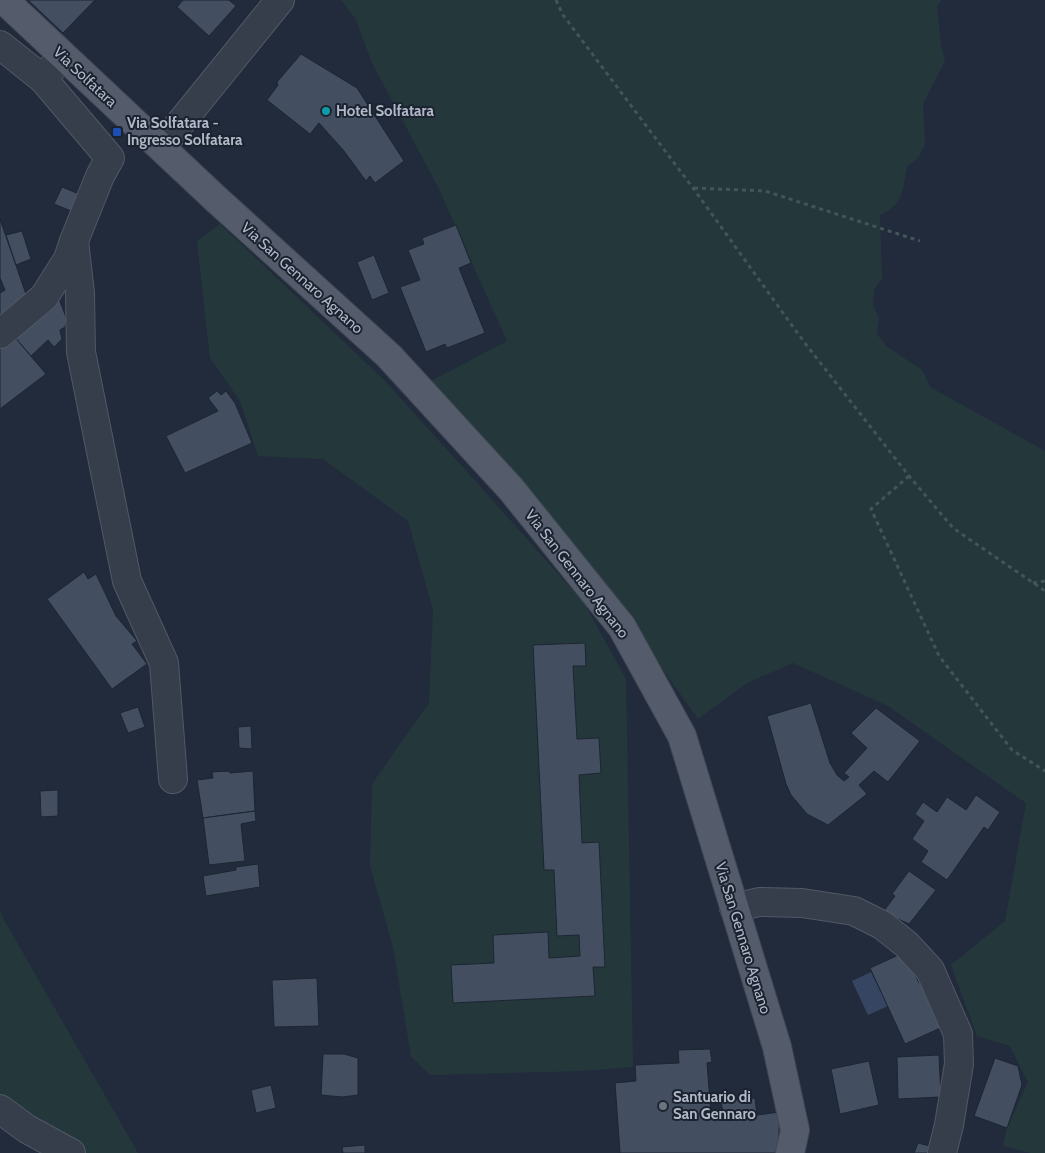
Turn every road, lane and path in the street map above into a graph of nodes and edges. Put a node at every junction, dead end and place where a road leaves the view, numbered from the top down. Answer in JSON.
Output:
{"nodes":[{"id":1,"x":4,"y":0,"type":"edge"},
{"id":2,"x":280,"y":0,"type":"edge"},
{"id":3,"x":556,"y":0,"type":"edge"},
{"id":4,"x":0,"y":44,"type":"edge"},
{"id":5,"x":62,"y":56,"type":"junction"},
{"id":6,"x":43,"y":79,"type":"junction"},
{"id":7,"x":162,"y":147,"type":"junction"},
{"id":8,"x":693,"y":188,"type":"junction"},
{"id":9,"x":74,"y":241,"type":"junction"},
{"id":10,"x":920,"y":241,"type":"dead end"},
{"id":11,"x":0,"y":334,"type":"edge"},
{"id":12,"x":908,"y":476,"type":"junction"},
{"id":13,"x":1045,"y":582,"type":"edge"},
{"id":14,"x":1033,"y":583,"type":"junction"},
{"id":15,"x":1045,"y":591,"type":"edge"},
{"id":16,"x":1045,"y":771,"type":"edge"},
{"id":17,"x":173,"y":779,"type":"dead end"},
{"id":18,"x":734,"y":908,"type":"junction"},
{"id":19,"x":0,"y":1108,"type":"edge"},
{"id":20,"x":70,"y":1153,"type":"edge"},
{"id":21,"x":790,"y":1153,"type":"edge"},
{"id":22,"x":942,"y":1153,"type":"edge"}],
"edges":[{"from":1,"to":5,"type":"main road","name":"Via Solfatara"},
{"from":2,"to":7,"type":"street"},
{"from":3,"to":8,"type":"path"},
{"from":4,"to":6,"type":"street"},
{"from":5,"to":6,"type":"street"},
{"from":5,"to":7,"type":"main road","name":"Via Solfatara"},
{"from":6,"to":9,"type":"street"},
{"from":7,"to":18,"type":"main road","name":"Via San Gennaro Agnano"},
{"from":8,"to":10,"type":"path"},
{"from":8,"to":12,"type":"path"},
{"from":9,"to":11,"type":"street"},
{"from":9,"to":17,"type":"street"},
{"from":12,"to":14,"type":"path"},
{"from":12,"to":16,"type":"path"},
{"from":13,"to":14,"type":"path"},
{"from":14,"to":15,"type":"path"},
{"from":18,"to":21,"type":"main road","name":"Via San Gennaro Agnano"},
{"from":18,"to":22,"type":"street"},
{"from":19,"to":20,"type":"street"}]}
